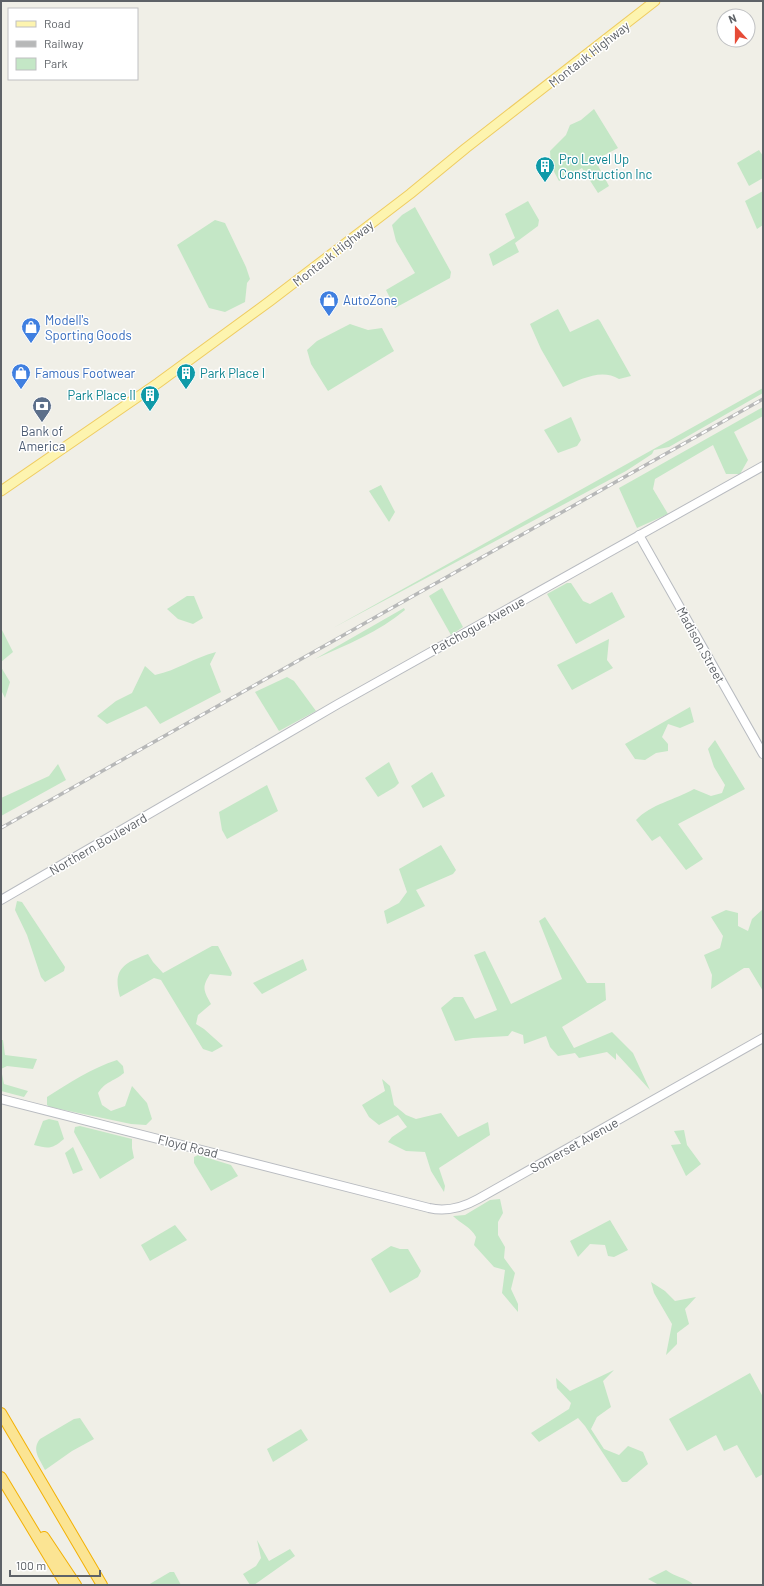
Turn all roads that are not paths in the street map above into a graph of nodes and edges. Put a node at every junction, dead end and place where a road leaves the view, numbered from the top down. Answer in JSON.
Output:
{"nodes":[{"id":1,"x":655,"y":1,"type":"edge"},
{"id":2,"x":763,"y":466,"type":"edge"},
{"id":3,"x":1,"y":491,"type":"edge"},
{"id":4,"x":639,"y":535,"type":"junction"},
{"id":5,"x":763,"y":754,"type":"edge"},
{"id":6,"x":195,"y":788,"type":"joint"},
{"id":7,"x":1,"y":900,"type":"edge"},
{"id":8,"x":763,"y":1038,"type":"edge"},
{"id":9,"x":1,"y":1099,"type":"edge"},
{"id":10,"x":375,"y":1194,"type":"joint"},
{"id":11,"x":1,"y":1413,"type":"edge"},
{"id":12,"x":1,"y":1477,"type":"edge"},
{"id":13,"x":23,"y":1513,"type":"junction"},
{"id":14,"x":66,"y":1585,"type":"edge"},
{"id":15,"x":76,"y":1585,"type":"edge"},
{"id":16,"x":102,"y":1585,"type":"edge"}],
"edges":[{"from":1,"to":3,"type":"main road","name":"Montauk Highway"},
{"from":2,"to":4,"type":"street","name":"Patchogue Avenue"},
{"from":4,"to":5,"type":"street","name":"Madison Street"},
{"from":4,"to":6,"type":"street","name":"Patchogue Avenue"},
{"from":6,"to":7,"type":"street","name":"Northern Boulevard"},
{"from":8,"to":10,"type":"street","name":"Somerset Avenue"},
{"from":9,"to":10,"type":"street","name":"Floyd Road"},
{"from":11,"to":16,"type":"highway"},
{"from":12,"to":13,"type":"highway"},
{"from":13,"to":14,"type":"highway"},
{"from":13,"to":15,"type":"highway"}]}
